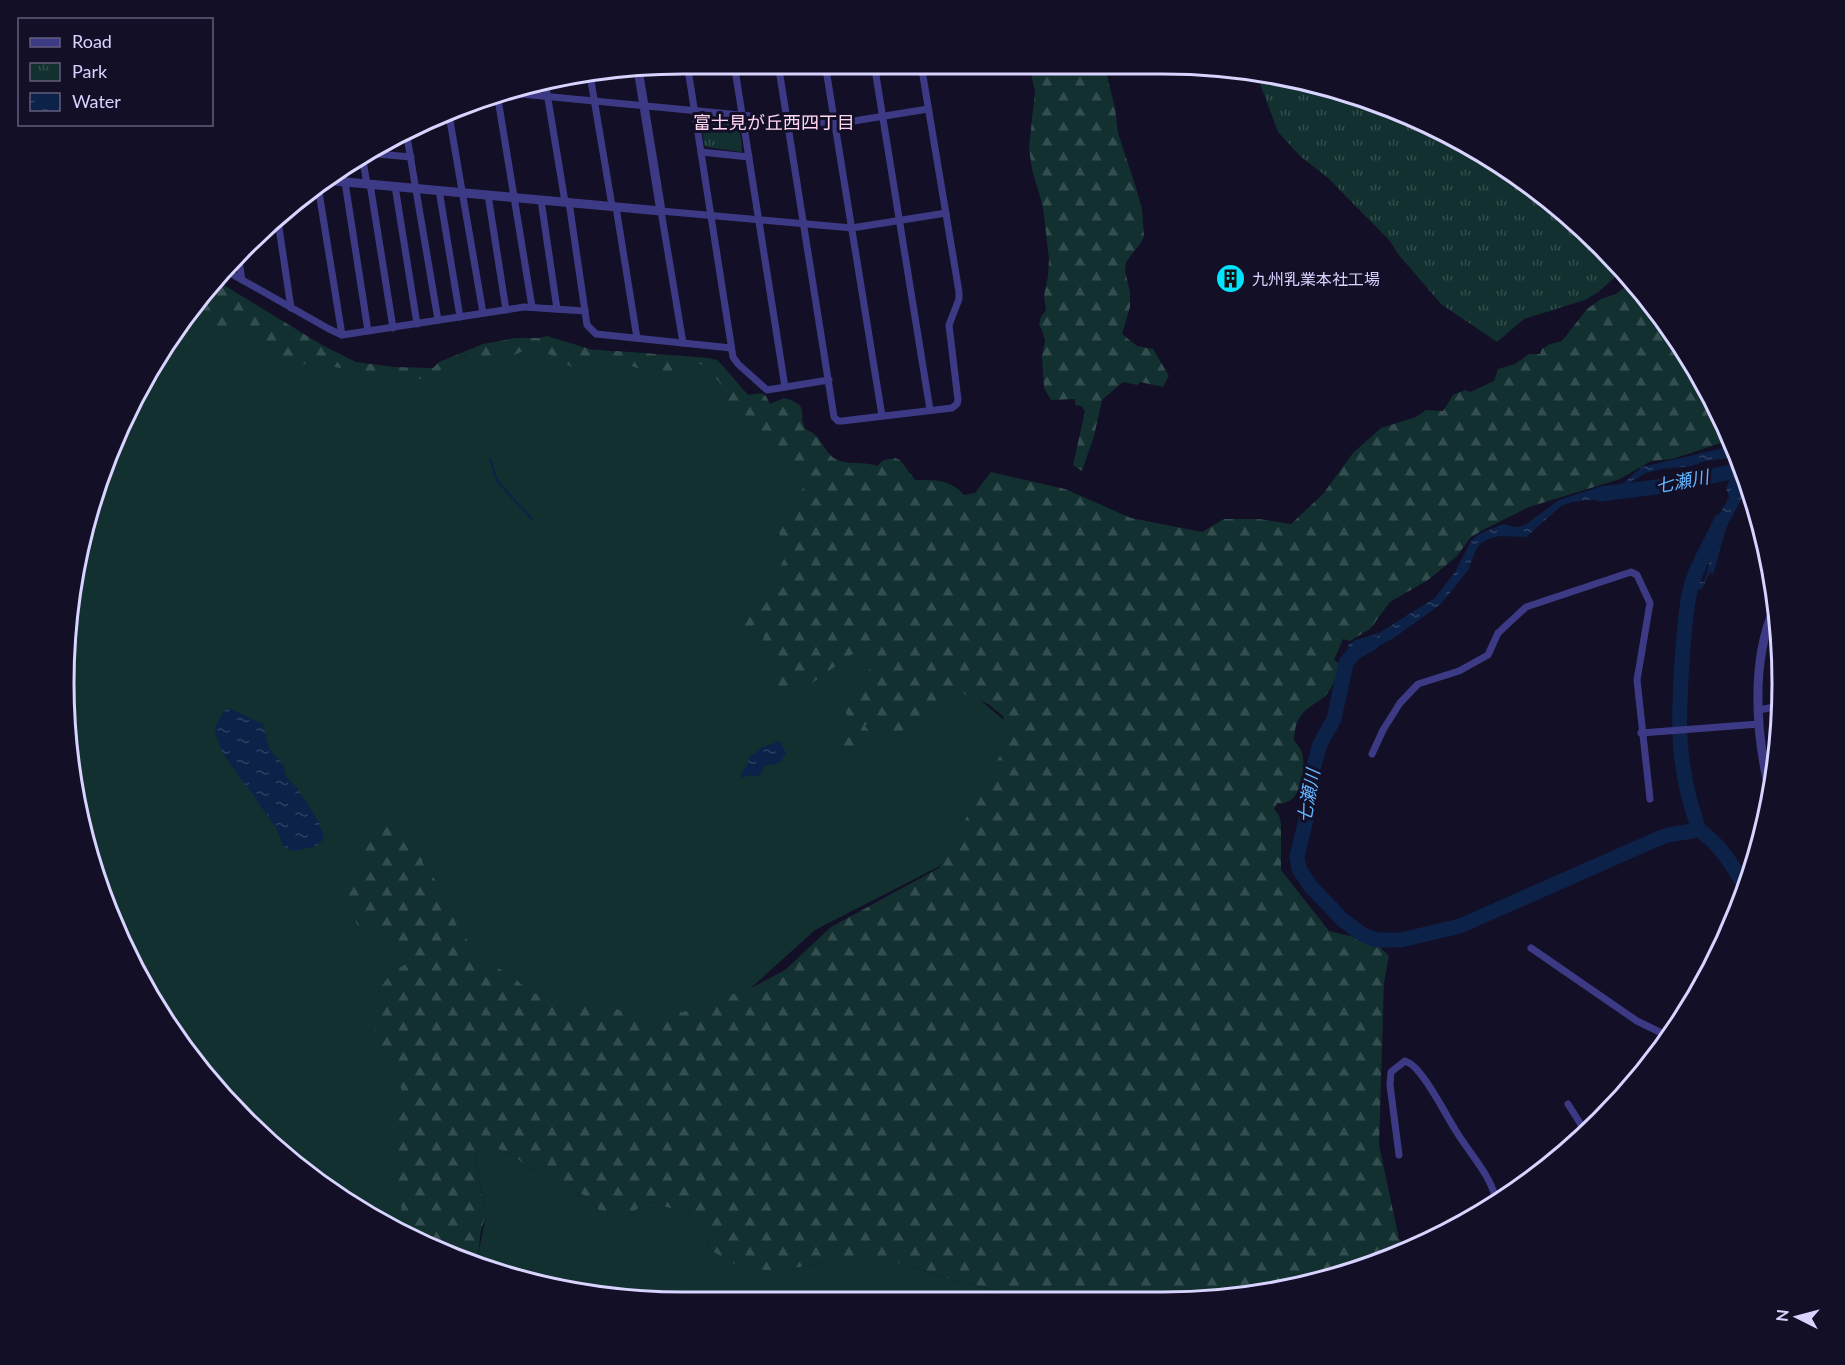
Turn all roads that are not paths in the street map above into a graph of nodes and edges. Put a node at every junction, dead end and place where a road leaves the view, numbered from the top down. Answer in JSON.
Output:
{"nodes":[{"id":1,"x":689,"y":74,"type":"edge"},
{"id":2,"x":736,"y":74,"type":"edge"},
{"id":3,"x":780,"y":74,"type":"edge"},
{"id":4,"x":827,"y":74,"type":"edge"},
{"id":5,"x":876,"y":74,"type":"edge"},
{"id":6,"x":923,"y":74,"type":"edge"},
{"id":7,"x":639,"y":75,"type":"edge"},
{"id":8,"x":591,"y":81,"type":"edge"},
{"id":9,"x":547,"y":89,"type":"edge"},
{"id":10,"x":525,"y":94,"type":"edge"},
{"id":11,"x":548,"y":96,"type":"junction"},
{"id":12,"x":594,"y":101,"type":"junction"},
{"id":13,"x":500,"y":102,"type":"edge"},
{"id":14,"x":644,"y":106,"type":"junction"},
{"id":15,"x":928,"y":109,"type":"junction"},
{"id":16,"x":694,"y":110,"type":"junction"},
{"id":17,"x":742,"y":115,"type":"junction"},
{"id":18,"x":883,"y":116,"type":"junction"},
{"id":19,"x":788,"y":119,"type":"junction"},
{"id":20,"x":450,"y":120,"type":"edge"},
{"id":21,"x":835,"y":124,"type":"junction"},
{"id":22,"x":408,"y":139,"type":"edge"},
{"id":23,"x":700,"y":152,"type":"junction"},
{"id":24,"x":379,"y":154,"type":"edge"},
{"id":25,"x":411,"y":157,"type":"junction"},
{"id":26,"x":749,"y":157,"type":"junction"},
{"id":27,"x":364,"y":164,"type":"edge"},
{"id":28,"x":337,"y":181,"type":"edge"},
{"id":29,"x":345,"y":182,"type":"junction"},
{"id":30,"x":368,"y":184,"type":"junction"},
{"id":31,"x":395,"y":186,"type":"junction"},
{"id":32,"x":416,"y":188,"type":"junction"},
{"id":33,"x":439,"y":190,"type":"junction"},
{"id":34,"x":462,"y":193,"type":"junction"},
{"id":35,"x":319,"y":194,"type":"edge"},
{"id":36,"x":488,"y":195,"type":"junction"},
{"id":37,"x":514,"y":197,"type":"junction"},
{"id":38,"x":541,"y":200,"type":"junction"},
{"id":39,"x":567,"y":202,"type":"junction"},
{"id":40,"x":614,"y":207,"type":"junction"},
{"id":41,"x":661,"y":211,"type":"junction"},
{"id":42,"x":946,"y":213,"type":"junction"},
{"id":43,"x":710,"y":215,"type":"junction"},
{"id":44,"x":759,"y":220,"type":"junction"},
{"id":45,"x":900,"y":220,"type":"junction"},
{"id":46,"x":804,"y":224,"type":"junction"},
{"id":47,"x":279,"y":227,"type":"edge"},
{"id":48,"x":852,"y":228,"type":"junction"},
{"id":49,"x":240,"y":265,"type":"edge"},
{"id":50,"x":232,"y":274,"type":"edge"},
{"id":51,"x":242,"y":280,"type":"junction"},
{"id":52,"x":532,"y":306,"type":"junction"},
{"id":53,"x":291,"y":308,"type":"junction"},
{"id":54,"x":557,"y":309,"type":"junction"},
{"id":55,"x":506,"y":310,"type":"junction"},
{"id":56,"x":585,"y":311,"type":"junction"},
{"id":57,"x":483,"y":313,"type":"junction"},
{"id":58,"x":460,"y":317,"type":"junction"},
{"id":59,"x":438,"y":320,"type":"junction"},
{"id":60,"x":417,"y":324,"type":"junction"},
{"id":61,"x":393,"y":327,"type":"junction"},
{"id":62,"x":368,"y":331,"type":"junction"},
{"id":63,"x":342,"y":334,"type":"junction"},
{"id":64,"x":638,"y":338,"type":"junction"},
{"id":65,"x":683,"y":343,"type":"junction"},
{"id":66,"x":732,"y":348,"type":"junction"},
{"id":67,"x":829,"y":380,"type":"junction"},
{"id":68,"x":785,"y":387,"type":"junction"},
{"id":69,"x":930,"y":410,"type":"junction"},
{"id":70,"x":882,"y":416,"type":"junction"},
{"id":71,"x":1768,"y":626,"type":"edge"},
{"id":72,"x":1771,"y":708,"type":"edge"},
{"id":73,"x":1759,"y":710,"type":"junction"},
{"id":74,"x":1760,"y":724,"type":"junction"},
{"id":75,"x":1641,"y":733,"type":"junction"},
{"id":76,"x":1372,"y":754,"type":"dead end"},
{"id":77,"x":1766,"y":764,"type":"edge"},
{"id":78,"x":1650,"y":799,"type":"dead end"},
{"id":79,"x":1531,"y":948,"type":"dead end"},
{"id":80,"x":1661,"y":1032,"type":"edge"},
{"id":81,"x":1568,"y":1104,"type":"dead end"},
{"id":82,"x":1581,"y":1124,"type":"edge"},
{"id":83,"x":1399,"y":1155,"type":"dead end"},
{"id":84,"x":1494,"y":1193,"type":"edge"}],
"edges":[{"from":1,"to":16,"type":"street"},
{"from":2,"to":17,"type":"street"},
{"from":3,"to":19,"type":"street"},
{"from":4,"to":21,"type":"street"},
{"from":5,"to":18,"type":"street"},
{"from":6,"to":15,"type":"street"},
{"from":7,"to":14,"type":"street"},
{"from":8,"to":12,"type":"street"},
{"from":9,"to":11,"type":"street"},
{"from":10,"to":11,"type":"street"},
{"from":11,"to":12,"type":"street"},
{"from":11,"to":39,"type":"street"},
{"from":12,"to":14,"type":"street"},
{"from":12,"to":40,"type":"street"},
{"from":13,"to":37,"type":"street"},
{"from":14,"to":16,"type":"street"},
{"from":14,"to":41,"type":"street"},
{"from":15,"to":18,"type":"street"},
{"from":15,"to":42,"type":"street"},
{"from":16,"to":17,"type":"street"},
{"from":16,"to":23,"type":"street"},
{"from":17,"to":19,"type":"street"},
{"from":17,"to":26,"type":"street"},
{"from":18,"to":21,"type":"street"},
{"from":18,"to":45,"type":"street"},
{"from":19,"to":21,"type":"street"},
{"from":19,"to":46,"type":"street"},
{"from":20,"to":34,"type":"street"},
{"from":21,"to":48,"type":"street"},
{"from":22,"to":25,"type":"street"},
{"from":23,"to":26,"type":"street"},
{"from":23,"to":43,"type":"street"},
{"from":24,"to":25,"type":"street"},
{"from":25,"to":32,"type":"street"},
{"from":26,"to":44,"type":"street"},
{"from":27,"to":30,"type":"street"},
{"from":28,"to":29,"type":"street"},
{"from":29,"to":30,"type":"street"},
{"from":29,"to":62,"type":"street"},
{"from":30,"to":31,"type":"street"},
{"from":30,"to":61,"type":"street"},
{"from":31,"to":32,"type":"street"},
{"from":31,"to":60,"type":"street"},
{"from":32,"to":33,"type":"street"},
{"from":32,"to":59,"type":"street"},
{"from":33,"to":34,"type":"street"},
{"from":33,"to":58,"type":"street"},
{"from":34,"to":36,"type":"street"},
{"from":34,"to":57,"type":"street"},
{"from":35,"to":63,"type":"street"},
{"from":36,"to":37,"type":"street"},
{"from":36,"to":55,"type":"street"},
{"from":37,"to":38,"type":"street"},
{"from":37,"to":52,"type":"street"},
{"from":38,"to":39,"type":"street"},
{"from":38,"to":54,"type":"street"},
{"from":39,"to":40,"type":"street"},
{"from":39,"to":56,"type":"street"},
{"from":40,"to":41,"type":"street"},
{"from":40,"to":64,"type":"street"},
{"from":41,"to":43,"type":"street"},
{"from":41,"to":65,"type":"street"},
{"from":42,"to":45,"type":"street"},
{"from":42,"to":69,"type":"street"},
{"from":43,"to":44,"type":"street"},
{"from":43,"to":66,"type":"street"},
{"from":44,"to":46,"type":"street"},
{"from":44,"to":68,"type":"street"},
{"from":45,"to":48,"type":"street"},
{"from":45,"to":69,"type":"street"},
{"from":46,"to":48,"type":"street"},
{"from":46,"to":67,"type":"street"},
{"from":47,"to":53,"type":"street"},
{"from":48,"to":70,"type":"street"},
{"from":49,"to":51,"type":"street"},
{"from":50,"to":51,"type":"street"},
{"from":51,"to":53,"type":"street"},
{"from":52,"to":54,"type":"street"},
{"from":52,"to":55,"type":"street"},
{"from":53,"to":63,"type":"street"},
{"from":54,"to":56,"type":"street"},
{"from":55,"to":57,"type":"street"},
{"from":56,"to":64,"type":"street"},
{"from":57,"to":58,"type":"street"},
{"from":58,"to":59,"type":"street"},
{"from":59,"to":60,"type":"street"},
{"from":60,"to":61,"type":"street"},
{"from":61,"to":62,"type":"street"},
{"from":62,"to":63,"type":"street"},
{"from":64,"to":65,"type":"street"},
{"from":65,"to":66,"type":"street"},
{"from":66,"to":68,"type":"street"},
{"from":67,"to":68,"type":"street"},
{"from":67,"to":70,"type":"street"},
{"from":69,"to":70,"type":"street"},
{"from":71,"to":73,"type":"street"},
{"from":72,"to":73,"type":"street"},
{"from":73,"to":74,"type":"street"},
{"from":74,"to":75,"type":"street"},
{"from":74,"to":77,"type":"street"},
{"from":75,"to":76,"type":"street"},
{"from":75,"to":78,"type":"street"},
{"from":79,"to":80,"type":"street"},
{"from":81,"to":82,"type":"street"},
{"from":83,"to":84,"type":"street"}]}
